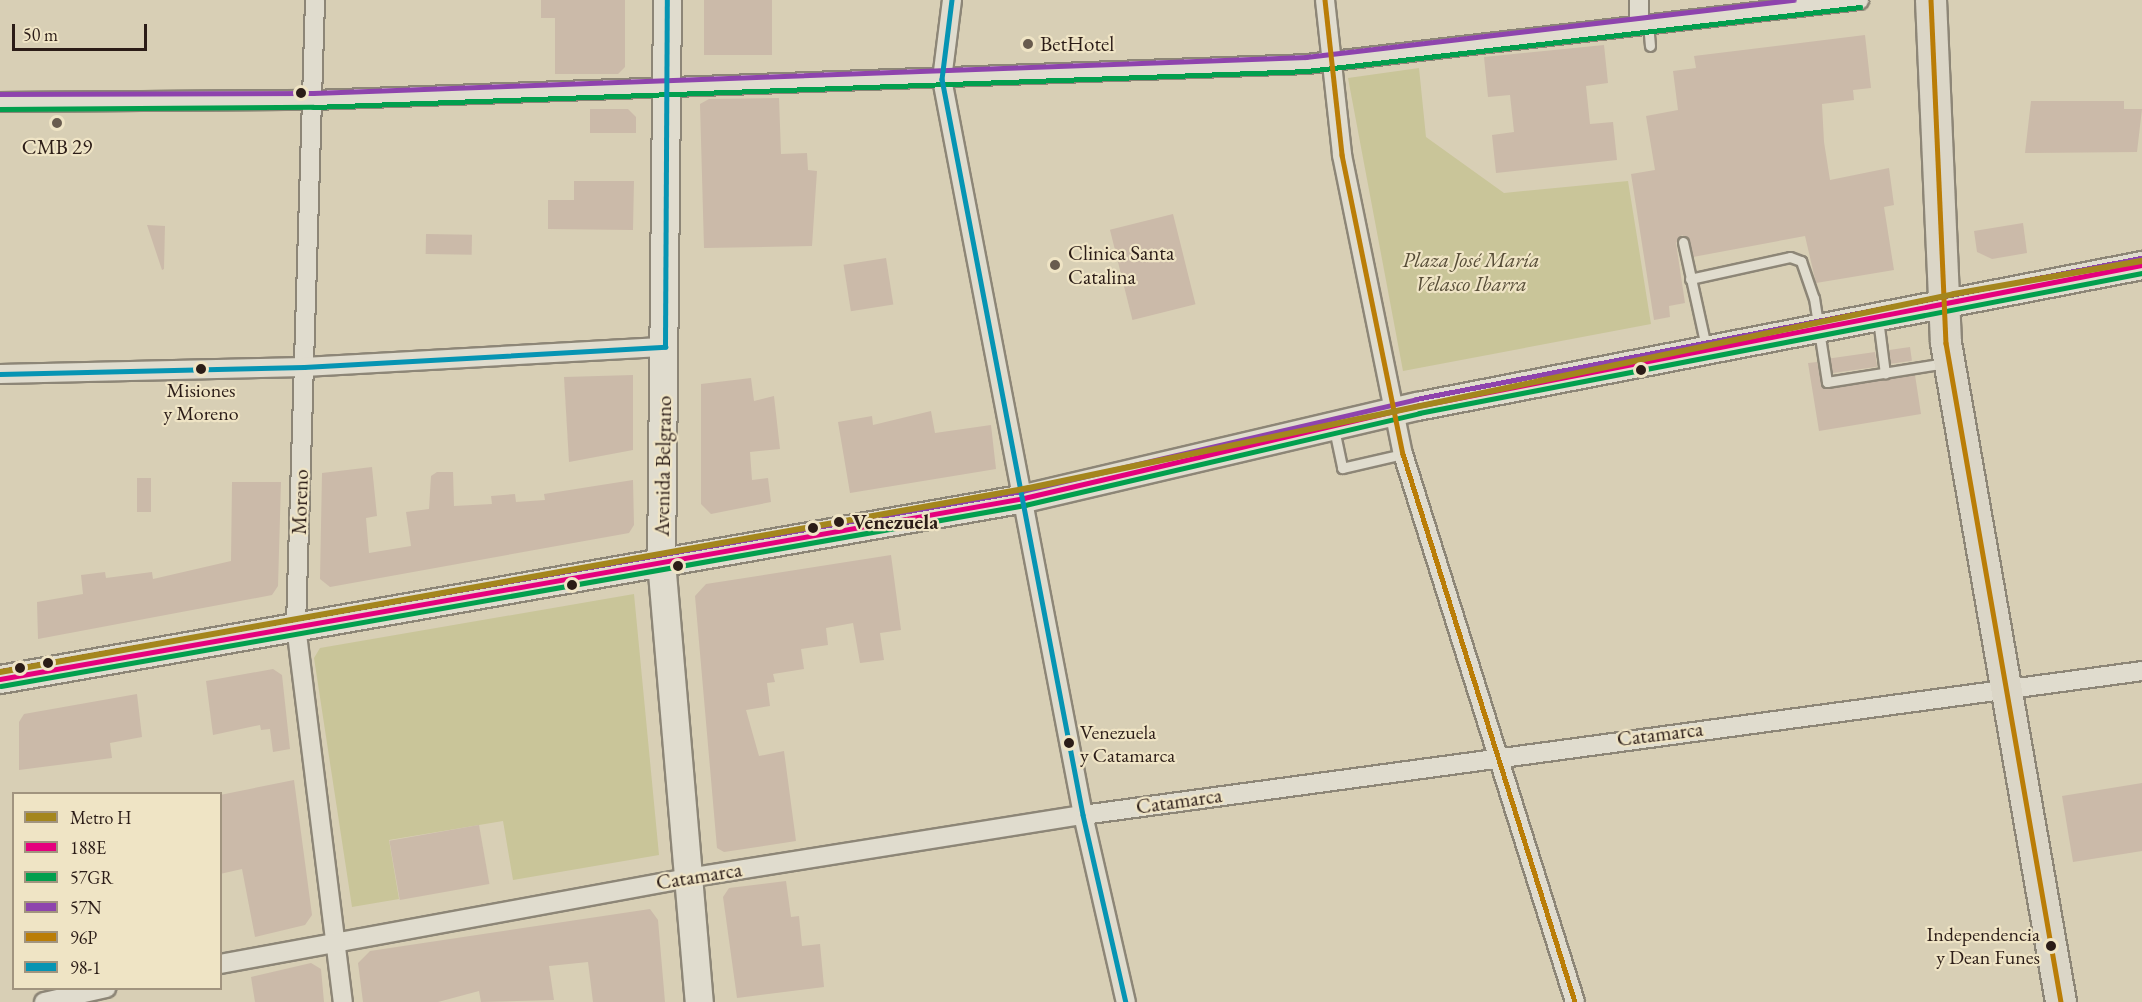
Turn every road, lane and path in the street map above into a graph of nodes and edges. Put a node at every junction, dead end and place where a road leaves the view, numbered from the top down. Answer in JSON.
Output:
{"nodes":[{"id":1,"x":315,"y":0,"type":"edge"},
{"id":2,"x":667,"y":0,"type":"edge"},
{"id":3,"x":952,"y":0,"type":"edge"},
{"id":4,"x":1325,"y":0,"type":"edge"},
{"id":5,"x":1639,"y":0,"type":"edge"},
{"id":6,"x":1859,"y":0,"type":"edge"},
{"id":7,"x":1931,"y":0,"type":"edge"},
{"id":8,"x":1643,"y":24,"type":"junction"},
{"id":9,"x":1650,"y":46,"type":"dead end"},
{"id":10,"x":1330,"y":60,"type":"junction"},
{"id":11,"x":942,"y":79,"type":"junction"},
{"id":12,"x":667,"y":89,"type":"junction"},
{"id":13,"x":314,"y":100,"type":"junction"},
{"id":14,"x":0,"y":102,"type":"edge"},
{"id":15,"x":1683,"y":242,"type":"dead end"},
{"id":16,"x":2142,"y":265,"type":"edge"},
{"id":17,"x":1690,"y":279,"type":"junction"},
{"id":18,"x":1943,"y":302,"type":"junction"},
{"id":19,"x":1877,"y":315,"type":"junction"},
{"id":20,"x":1819,"y":327,"type":"junction"},
{"id":21,"x":665,"y":347,"type":"junction"},
{"id":22,"x":1706,"y":350,"type":"junction"},
{"id":23,"x":1949,"y":362,"type":"junction"},
{"id":24,"x":304,"y":367,"type":"junction"},
{"id":25,"x":0,"y":374,"type":"edge"},
{"id":26,"x":1885,"y":374,"type":"junction"},
{"id":27,"x":1392,"y":413,"type":"junction"},
{"id":28,"x":1333,"y":427,"type":"junction"},
{"id":29,"x":1403,"y":454,"type":"junction"},
{"id":30,"x":1024,"y":498,"type":"junction"},
{"id":31,"x":662,"y":561,"type":"junction"},
{"id":32,"x":296,"y":626,"type":"junction"},
{"id":33,"x":2142,"y":671,"type":"edge"},
{"id":34,"x":0,"y":679,"type":"edge"},
{"id":35,"x":2006,"y":690,"type":"junction"},
{"id":36,"x":1493,"y":755,"type":"junction"},
{"id":37,"x":1083,"y":815,"type":"junction"},
{"id":38,"x":688,"y":878,"type":"junction"},
{"id":39,"x":334,"y":939,"type":"junction"},
{"id":40,"x":222,"y":964,"type":"edge"},
{"id":41,"x":97,"y":990,"type":"edge"},
{"id":42,"x":44,"y":1002,"type":"edge"},
{"id":43,"x":343,"y":1002,"type":"edge"},
{"id":44,"x":699,"y":1002,"type":"edge"},
{"id":45,"x":1126,"y":1002,"type":"edge"},
{"id":46,"x":1575,"y":1002,"type":"edge"},
{"id":47,"x":2061,"y":1002,"type":"edge"}],
"edges":[{"from":1,"to":13,"type":"street","name":"Moreno"},
{"from":2,"to":12,"type":"main road","name":"Avenida Belgrano"},
{"from":3,"to":11,"type":"street"},
{"from":4,"to":10,"type":"street"},
{"from":5,"to":8,"type":"street"},
{"from":6,"to":8,"type":"street"},
{"from":7,"to":18,"type":"main road"},
{"from":8,"to":9,"type":"lane"},
{"from":8,"to":10,"type":"street"},
{"from":10,"to":11,"type":"street"},
{"from":10,"to":27,"type":"street"},
{"from":11,"to":12,"type":"street"},
{"from":11,"to":30,"type":"street"},
{"from":12,"to":13,"type":"street"},
{"from":12,"to":21,"type":"main road","name":"Avenida Belgrano"},
{"from":13,"to":14,"type":"street"},
{"from":13,"to":24,"type":"street","name":"Moreno"},
{"from":15,"to":17,"type":"lane"},
{"from":16,"to":18,"type":"main road"},
{"from":17,"to":20,"type":"lane"},
{"from":17,"to":22,"type":"lane"},
{"from":18,"to":19,"type":"main road"},
{"from":18,"to":23,"type":"main road"},
{"from":19,"to":20,"type":"main road"},
{"from":19,"to":26,"type":"lane"},
{"from":20,"to":22,"type":"main road"},
{"from":20,"to":26,"type":"lane"},
{"from":21,"to":24,"type":"street"},
{"from":21,"to":31,"type":"main road","name":"Avenida Belgrano"},
{"from":22,"to":27,"type":"main road"},
{"from":23,"to":26,"type":"lane"},
{"from":23,"to":35,"type":"main road"},
{"from":24,"to":25,"type":"street"},
{"from":24,"to":32,"type":"street","name":"Moreno"},
{"from":27,"to":28,"type":"main road"},
{"from":27,"to":29,"type":"street"},
{"from":28,"to":29,"type":"lane"},
{"from":28,"to":30,"type":"main road"},
{"from":29,"to":36,"type":"street"},
{"from":30,"to":31,"type":"main road"},
{"from":30,"to":37,"type":"street"},
{"from":31,"to":32,"type":"main road"},
{"from":31,"to":38,"type":"main road","name":"Avenida Belgrano"},
{"from":32,"to":34,"type":"main road"},
{"from":32,"to":39,"type":"street","name":"Moreno"},
{"from":33,"to":35,"type":"street","name":"Catamarca"},
{"from":35,"to":36,"type":"street","name":"Catamarca"},
{"from":35,"to":47,"type":"main road"},
{"from":36,"to":37,"type":"street","name":"Catamarca"},
{"from":36,"to":46,"type":"street"},
{"from":37,"to":38,"type":"street","name":"Catamarca"},
{"from":37,"to":45,"type":"street"},
{"from":38,"to":39,"type":"street","name":"Catamarca"},
{"from":38,"to":44,"type":"main road","name":"Avenida Belgrano"},
{"from":39,"to":40,"type":"street","name":"Catamarca"},
{"from":39,"to":43,"type":"street","name":"Moreno"},
{"from":41,"to":42,"type":"street"}]}
